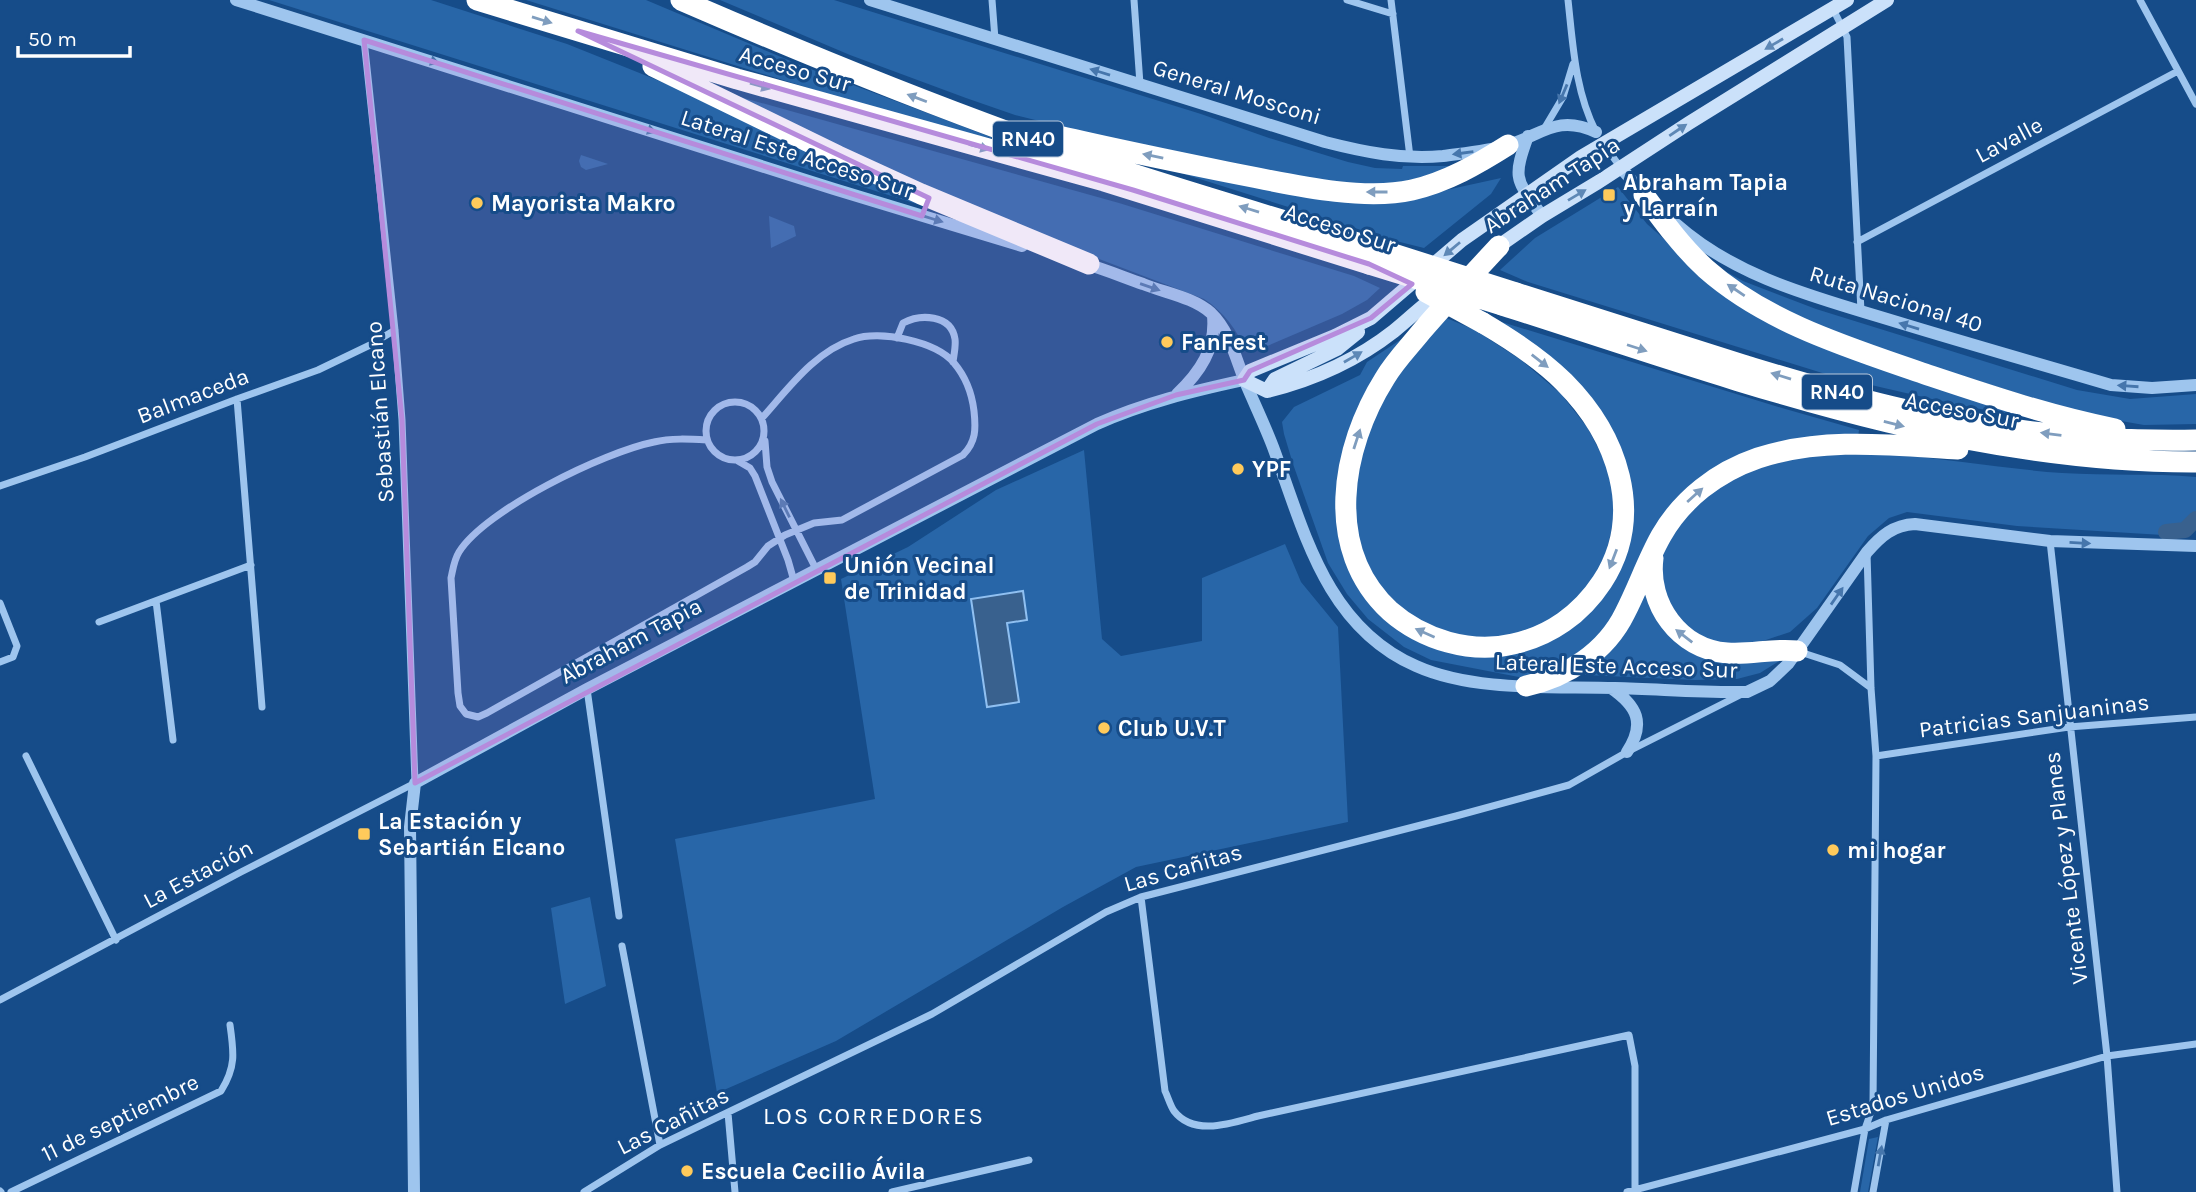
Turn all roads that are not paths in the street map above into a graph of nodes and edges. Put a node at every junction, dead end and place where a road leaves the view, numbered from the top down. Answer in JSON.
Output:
{"nodes":[{"id":1,"x":236,"y":0,"type":"edge"},
{"id":2,"x":477,"y":0,"type":"edge"},
{"id":3,"x":681,"y":0,"type":"edge"},
{"id":4,"x":870,"y":0,"type":"edge"},
{"id":5,"x":992,"y":0,"type":"edge"},
{"id":6,"x":1134,"y":0,"type":"edge"},
{"id":7,"x":1346,"y":0,"type":"edge"},
{"id":8,"x":1391,"y":0,"type":"edge"},
{"id":9,"x":1568,"y":0,"type":"edge"},
{"id":10,"x":1847,"y":0,"type":"edge"},
{"id":11,"x":1887,"y":0,"type":"edge"},
{"id":12,"x":2140,"y":0,"type":"edge"},
{"id":13,"x":1833,"y":9,"type":"junction"},
{"id":14,"x":1393,"y":14,"type":"junction"},
{"id":15,"x":1842,"y":27,"type":"junction"},
{"id":16,"x":578,"y":31,"type":"junction"},
{"id":17,"x":995,"y":39,"type":"junction"},
{"id":18,"x":364,"y":40,"type":"junction"},
{"id":19,"x":1574,"y":56,"type":"junction"},
{"id":20,"x":2178,"y":71,"type":"junction"},
{"id":21,"x":1140,"y":84,"type":"junction"},
{"id":22,"x":2196,"y":104,"type":"edge"},
{"id":23,"x":956,"y":112,"type":"junction"},
{"id":24,"x":1544,"y":129,"type":"junction"},
{"id":25,"x":1528,"y":136,"type":"junction"},
{"id":26,"x":1600,"y":138,"type":"junction"},
{"id":27,"x":1508,"y":145,"type":"junction"},
{"id":28,"x":1410,"y":157,"type":"junction"},
{"id":29,"x":1621,"y":168,"type":"junction"},
{"id":30,"x":1527,"y":195,"type":"junction"},
{"id":31,"x":1644,"y":195,"type":"junction"},
{"id":32,"x":1542,"y":216,"type":"junction"},
{"id":33,"x":1857,"y":243,"type":"junction"},
{"id":34,"x":1499,"y":246,"type":"junction"},
{"id":35,"x":1379,"y":261,"type":"junction"},
{"id":36,"x":1089,"y":264,"type":"junction"},
{"id":37,"x":1509,"y":299,"type":"junction"},
{"id":38,"x":1861,"y":311,"type":"junction"},
{"id":39,"x":1213,"y":316,"type":"junction"},
{"id":40,"x":1371,"y":318,"type":"junction"},
{"id":41,"x":395,"y":330,"type":"junction"},
{"id":42,"x":897,"y":338,"type":"junction"},
{"id":43,"x":953,"y":362,"type":"junction"},
{"id":44,"x":1244,"y":380,"type":"junction"},
{"id":45,"x":2196,"y":385,"type":"edge"},
{"id":46,"x":1267,"y":391,"type":"junction"},
{"id":47,"x":1176,"y":395,"type":"junction"},
{"id":48,"x":237,"y":399,"type":"junction"},
{"id":49,"x":762,"y":418,"type":"junction"},
{"id":50,"x":1261,"y":420,"type":"junction"},
{"id":51,"x":764,"y":437,"type":"junction"},
{"id":52,"x":707,"y":440,"type":"junction"},
{"id":53,"x":2168,"y":440,"type":"junction"},
{"id":54,"x":2196,"y":440,"type":"edge"},
{"id":55,"x":2072,"y":456,"type":"junction"},
{"id":56,"x":737,"y":460,"type":"junction"},
{"id":57,"x":2196,"y":462,"type":"edge"},
{"id":58,"x":0,"y":486,"type":"edge"},
{"id":59,"x":796,"y":530,"type":"junction"},
{"id":60,"x":779,"y":539,"type":"junction"},
{"id":61,"x":2050,"y":541,"type":"junction"},
{"id":62,"x":2196,"y":545,"type":"edge"},
{"id":63,"x":1655,"y":549,"type":"junction"},
{"id":64,"x":1867,"y":552,"type":"junction"},
{"id":65,"x":251,"y":565,"type":"junction"},
{"id":66,"x":816,"y":569,"type":"junction"},
{"id":67,"x":794,"y":581,"type":"junction"},
{"id":68,"x":156,"y":601,"type":"junction"},
{"id":69,"x":0,"y":603,"type":"edge"},
{"id":70,"x":99,"y":622,"type":"dead end"},
{"id":71,"x":1797,"y":651,"type":"junction"},
{"id":72,"x":0,"y":662,"type":"edge"},
{"id":73,"x":1526,"y":686,"type":"junction"},
{"id":74,"x":1611,"y":688,"type":"junction"},
{"id":75,"x":1871,"y":688,"type":"junction"},
{"id":76,"x":587,"y":689,"type":"junction"},
{"id":77,"x":1747,"y":692,"type":"junction"},
{"id":78,"x":262,"y":708,"type":"dead end"},
{"id":79,"x":2196,"y":717,"type":"edge"},
{"id":80,"x":2070,"y":727,"type":"junction"},
{"id":81,"x":173,"y":740,"type":"dead end"},
{"id":82,"x":1627,"y":752,"type":"junction"},
{"id":83,"x":26,"y":756,"type":"dead end"},
{"id":84,"x":1876,"y":756,"type":"junction"},
{"id":85,"x":415,"y":783,"type":"junction"},
{"id":86,"x":1141,"y":897,"type":"junction"},
{"id":87,"x":619,"y":916,"type":"dead end"},
{"id":88,"x":116,"y":940,"type":"junction"},
{"id":89,"x":622,"y":946,"type":"dead end"},
{"id":90,"x":0,"y":1000,"type":"edge"},
{"id":91,"x":230,"y":1025,"type":"dead end"},
{"id":92,"x":2196,"y":1044,"type":"edge"},
{"id":93,"x":2107,"y":1056,"type":"junction"},
{"id":94,"x":1873,"y":1106,"type":"junction"},
{"id":95,"x":728,"y":1113,"type":"junction"},
{"id":96,"x":1886,"y":1120,"type":"junction"},
{"id":97,"x":1865,"y":1129,"type":"junction"},
{"id":98,"x":660,"y":1145,"type":"junction"},
{"id":99,"x":1029,"y":1160,"type":"dead end"},
{"id":100,"x":1631,"y":1191,"type":"edge"},
{"id":101,"x":11,"y":1192,"type":"edge"},
{"id":102,"x":414,"y":1192,"type":"edge"},
{"id":103,"x":584,"y":1192,"type":"edge"},
{"id":104,"x":735,"y":1192,"type":"edge"},
{"id":105,"x":892,"y":1192,"type":"edge"},
{"id":106,"x":1854,"y":1192,"type":"edge"},
{"id":107,"x":1873,"y":1192,"type":"edge"},
{"id":108,"x":2118,"y":1192,"type":"edge"}],
"edges":[{"from":1,"to":18,"type":"street"},
{"from":2,"to":16,"type":"highway","name":"Acceso Sur","number":"RN40","one_way":true},
{"from":23,"to":3,"type":"highway","name":"Acceso Sur","number":"RN40","one_way":true},
{"from":4,"to":17,"type":"street","name":"General Mosconi"},
{"from":5,"to":17,"type":"street"},
{"from":6,"to":21,"type":"street"},
{"from":7,"to":14,"type":"street"},
{"from":8,"to":14,"type":"street"},
{"from":9,"to":19,"type":"street"},
{"from":10,"to":13,"type":"main road","name":"Abraham Tapia"},
{"from":11,"to":15,"type":"main road","name":"Abraham Tapia"},
{"from":12,"to":20,"type":"street"},
{"from":13,"to":15,"type":"street"},
{"from":13,"to":26,"type":"main road","name":"Abraham Tapia","one_way":true},
{"from":14,"to":28,"type":"street"},
{"from":29,"to":15,"type":"main road","name":"Abraham Tapia","one_way":true},
{"from":15,"to":33,"type":"street"},
{"from":16,"to":35,"type":"highway","name":"Acceso Sur","number":"RN40","one_way":true},
{"from":16,"to":36,"type":"highway"},
{"from":21,"to":17,"type":"street","name":"General Mosconi","one_way":true},
{"from":18,"to":36,"type":"street","name":"Lateral Este Acceso Sur","one_way":true},
{"from":18,"to":41,"type":"street","name":"Sebastián Elcano"},
{"from":19,"to":24,"type":"street","one_way":true},
{"from":19,"to":26,"type":"street"},
{"from":20,"to":22,"type":"street"},
{"from":20,"to":33,"type":"street","name":"Lavalle"},
{"from":21,"to":28,"type":"street","name":"General Mosconi"},
{"from":27,"to":23,"type":"highway","one_way":true},
{"from":35,"to":23,"type":"highway","name":"Acceso Sur","number":"RN40","one_way":true},
{"from":24,"to":25,"type":"street","name":"General Mosconi"},
{"from":24,"to":26,"type":"street","name":"General Mosconi"},
{"from":25,"to":27,"type":"street","name":"General Mosconi"},
{"from":25,"to":30,"type":"street"},
{"from":26,"to":29,"type":"street"},
{"from":26,"to":30,"type":"main road","name":"Abraham Tapia"},
{"from":27,"to":28,"type":"street","name":"General Mosconi","one_way":true},
{"from":29,"to":31,"type":"street","name":"Ruta Nacional 40"},
{"from":32,"to":29,"type":"main road","name":"Abraham Tapia","one_way":true},
{"from":30,"to":32,"type":"street"},
{"from":30,"to":40,"type":"main road","name":"Abraham Tapia","one_way":true},
{"from":31,"to":38,"type":"street","name":"Ruta Nacional 40"},
{"from":53,"to":31,"type":"highway","one_way":true},
{"from":32,"to":34,"type":"main road","name":"Abraham Tapia"},
{"from":33,"to":38,"type":"street"},
{"from":35,"to":34,"type":"highway","one_way":true,"bridge":true},
{"from":46,"to":34,"type":"main road","name":"Abraham Tapia","one_way":true},
{"from":35,"to":37,"type":"highway","name":"Acceso Sur","number":"RN40","bridge":true},
{"from":36,"to":39,"type":"street","name":"Lateral Este Acceso Sur","one_way":true},
{"from":53,"to":37,"type":"highway","name":"Acceso Sur","number":"RN40","one_way":true},
{"from":37,"to":55,"type":"highway","name":"Acceso Sur","number":"RN40","one_way":true},
{"from":45,"to":38,"type":"street","name":"Ruta Nacional 40","one_way":true},
{"from":39,"to":44,"type":"street","name":"Lateral Este Acceso Sur"},
{"from":39,"to":47,"type":"street"},
{"from":40,"to":44,"type":"main road","name":"Abraham Tapia"},
{"from":40,"to":46,"type":"main road"},
{"from":41,"to":48,"type":"street","name":"Balmaceda"},
{"from":41,"to":85,"type":"street","name":"Sebastián Elcano"},
{"from":42,"to":43,"type":"street"},
{"from":42,"to":43,"type":"street"},
{"from":42,"to":49,"type":"street"},
{"from":43,"to":59,"type":"street"},
{"from":44,"to":46,"type":"main road"},
{"from":44,"to":47,"type":"street","name":"Abraham Tapia"},
{"from":44,"to":50,"type":"street","name":"Lateral Este Acceso Sur"},
{"from":46,"to":50,"type":"street"},
{"from":47,"to":66,"type":"street","name":"Abraham Tapia"},
{"from":48,"to":58,"type":"street","name":"Balmaceda"},
{"from":48,"to":65,"type":"street"},
{"from":49,"to":51,"type":"street"},
{"from":49,"to":52,"type":"street"},
{"from":50,"to":73,"type":"street","name":"Lateral Este Acceso Sur"},
{"from":51,"to":56,"type":"street"},
{"from":59,"to":51,"type":"street","one_way":true},
{"from":52,"to":56,"type":"street"},
{"from":52,"to":60,"type":"street"},
{"from":53,"to":54,"type":"highway","name":"Acceso Sur","number":"RN40"},
{"from":55,"to":57,"type":"highway","name":"Acceso Sur","number":"RN40"},
{"from":63,"to":55,"type":"highway","one_way":true},
{"from":56,"to":60,"type":"street"},
{"from":59,"to":60,"type":"street"},
{"from":59,"to":66,"type":"street"},
{"from":60,"to":67,"type":"street"},
{"from":61,"to":62,"type":"street","name":"Lateral Este Acceso Sur","one_way":true},
{"from":61,"to":64,"type":"street","name":"Lateral Este Acceso Sur"},
{"from":61,"to":80,"type":"street","name":"Vicente López y Planes"},
{"from":71,"to":63,"type":"highway","one_way":true},
{"from":63,"to":73,"type":"highway"},
{"from":71,"to":64,"type":"street","name":"Lateral Este Acceso Sur","one_way":true},
{"from":64,"to":75,"type":"street"},
{"from":65,"to":68,"type":"street"},
{"from":65,"to":78,"type":"street"},
{"from":66,"to":67,"type":"street","name":"Abraham Tapia"},
{"from":67,"to":76,"type":"street","name":"Abraham Tapia"},
{"from":68,"to":70,"type":"street"},
{"from":68,"to":81,"type":"street"},
{"from":69,"to":72,"type":"street"},
{"from":71,"to":75,"type":"street"},
{"from":71,"to":77,"type":"street","name":"Lateral Este Acceso Sur"},
{"from":73,"to":74,"type":"street","name":"Lateral Este Acceso Sur"},
{"from":74,"to":77,"type":"street","name":"Lateral Este Acceso Sur"},
{"from":74,"to":82,"type":"street"},
{"from":75,"to":84,"type":"street"},
{"from":76,"to":85,"type":"street","name":"Abraham Tapia"},
{"from":76,"to":87,"type":"street"},
{"from":77,"to":82,"type":"street","name":"Las Cañitas"},
{"from":79,"to":80,"type":"street","name":"Patricias Sanjuaninas"},
{"from":80,"to":84,"type":"street","name":"Patricias Sanjuaninas"},
{"from":80,"to":93,"type":"street","name":"Vicente López y Planes"},
{"from":82,"to":86,"type":"street","name":"Las Cañitas"},
{"from":83,"to":88,"type":"street"},
{"from":84,"to":94,"type":"street"},
{"from":85,"to":88,"type":"street","name":"La Estación"},
{"from":85,"to":102,"type":"street"},
{"from":86,"to":95,"type":"street","name":"Las Cañitas"},
{"from":86,"to":100,"type":"street"},
{"from":88,"to":90,"type":"street","name":"La Estación"},
{"from":89,"to":98,"type":"street"},
{"from":91,"to":101,"type":"street","name":"11 de septiembre"},
{"from":92,"to":93,"type":"street","name":"Estados Unidos"},
{"from":93,"to":96,"type":"street","name":"Estados Unidos"},
{"from":93,"to":108,"type":"street","name":"Vicente López y Planes"},
{"from":94,"to":96,"type":"street"},
{"from":94,"to":97,"type":"street"},
{"from":95,"to":98,"type":"street","name":"Las Cañitas"},
{"from":95,"to":104,"type":"street"},
{"from":96,"to":97,"type":"street","name":"Estados Unidos"},
{"from":107,"to":96,"type":"street","one_way":true},
{"from":97,"to":100,"type":"street","name":"Estados Unidos"},
{"from":97,"to":106,"type":"street"},
{"from":98,"to":103,"type":"street","name":"Las Cañitas"},
{"from":99,"to":105,"type":"street"}]}
